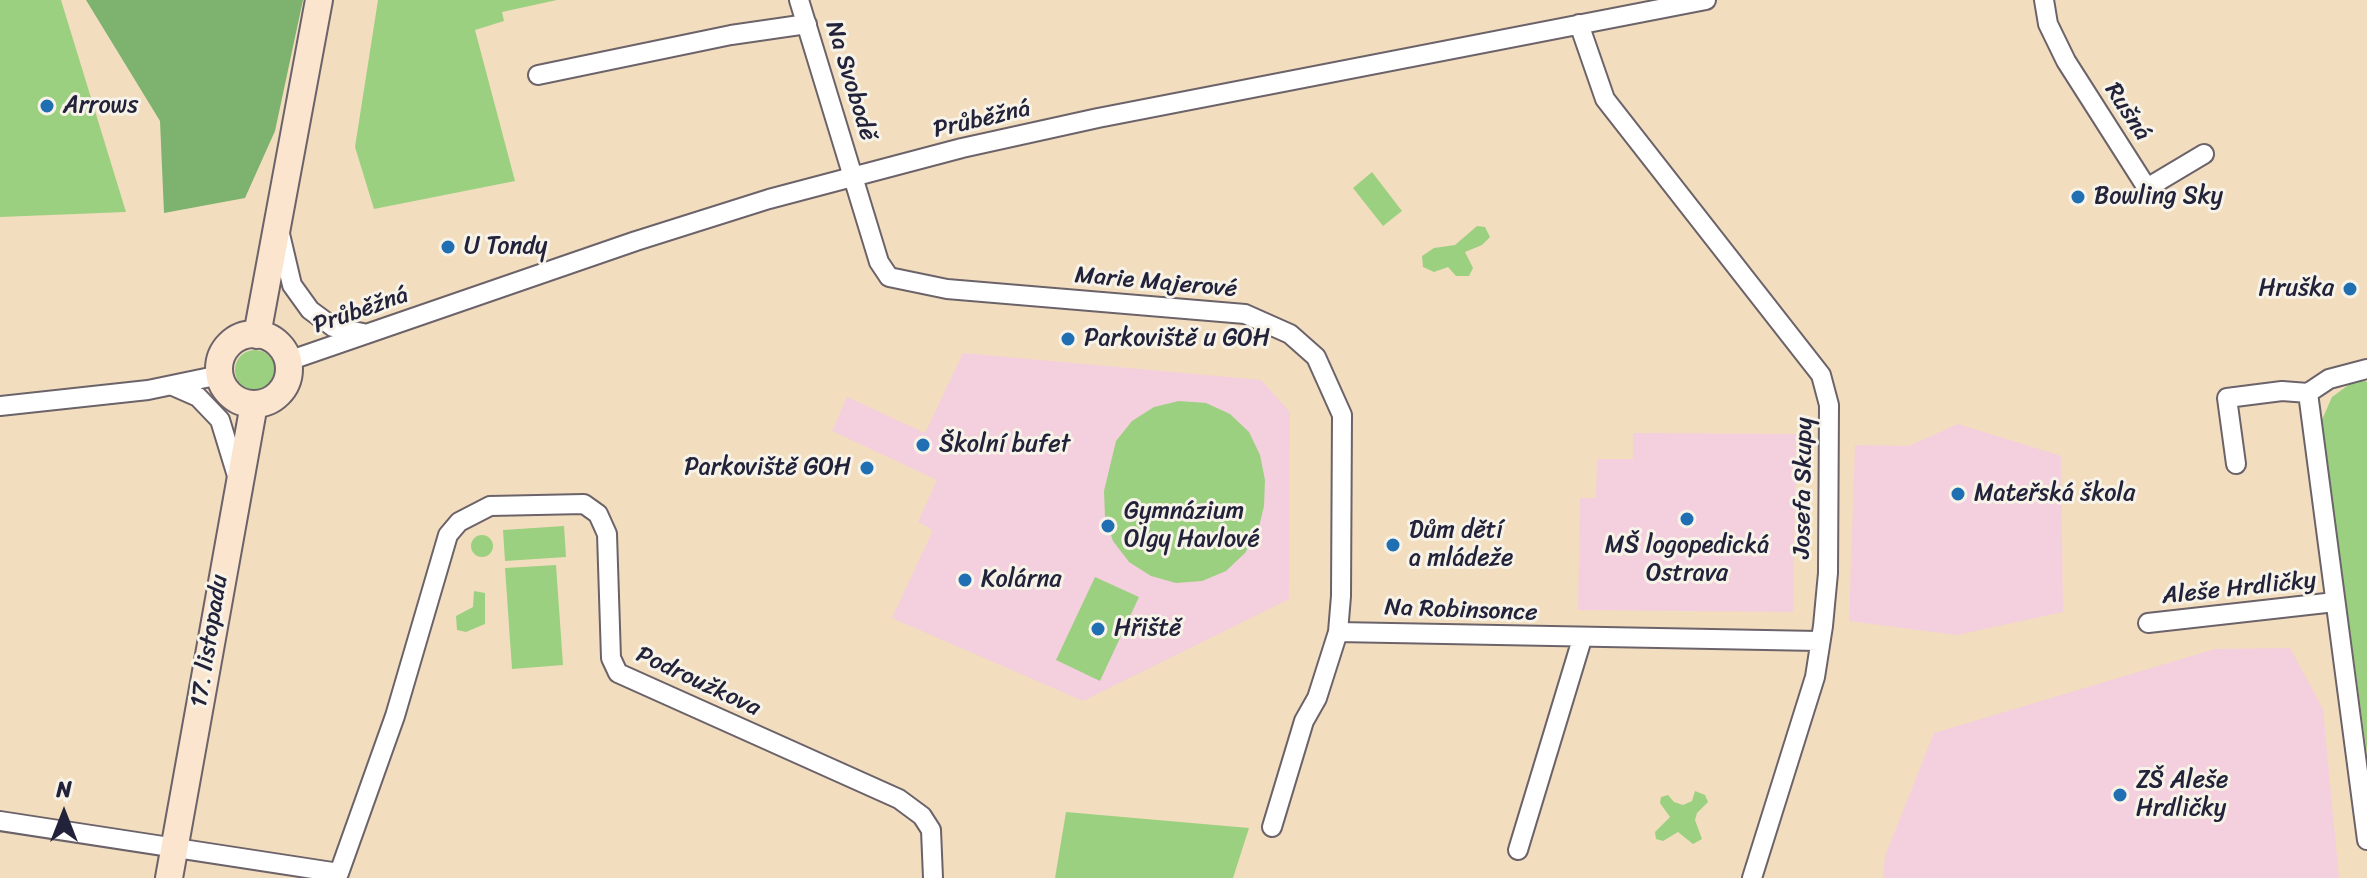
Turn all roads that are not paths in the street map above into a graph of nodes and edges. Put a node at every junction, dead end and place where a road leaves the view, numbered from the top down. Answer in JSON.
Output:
{"nodes":[{"id":1,"x":319,"y":0,"type":"edge"},
{"id":2,"x":799,"y":0,"type":"edge"},
{"id":3,"x":1706,"y":0,"type":"edge"},
{"id":4,"x":2044,"y":0,"type":"edge"},
{"id":5,"x":807,"y":24,"type":"junction"},
{"id":6,"x":1579,"y":24,"type":"junction"},
{"id":7,"x":538,"y":75,"type":"dead end"},
{"id":8,"x":2204,"y":154,"type":"dead end"},
{"id":9,"x":855,"y":176,"type":"junction"},
{"id":10,"x":278,"y":223,"type":"junction"},
{"id":11,"x":366,"y":334,"type":"junction"},
{"id":12,"x":257,"y":335,"type":"junction"},
{"id":13,"x":288,"y":361,"type":"junction"},
{"id":14,"x":2367,"y":369,"type":"edge"},
{"id":15,"x":220,"y":375,"type":"junction"},
{"id":16,"x":173,"y":386,"type":"junction"},
{"id":17,"x":2308,"y":393,"type":"junction"},
{"id":18,"x":254,"y":404,"type":"junction"},
{"id":19,"x":0,"y":406,"type":"edge"},
{"id":20,"x":2236,"y":464,"type":"dead end"},
{"id":21,"x":239,"y":484,"type":"junction"},
{"id":22,"x":2335,"y":602,"type":"junction"},
{"id":23,"x":2148,"y":623,"type":"dead end"},
{"id":24,"x":1338,"y":632,"type":"junction"},
{"id":25,"x":1582,"y":639,"type":"junction"},
{"id":26,"x":1818,"y":641,"type":"junction"},
{"id":27,"x":0,"y":821,"type":"edge"},
{"id":28,"x":1272,"y":827,"type":"dead end"},
{"id":29,"x":2367,"y":840,"type":"edge"},
{"id":30,"x":173,"y":849,"type":"junction"},
{"id":31,"x":1518,"y":850,"type":"dead end"},
{"id":32,"x":340,"y":876,"type":"edge"},
{"id":33,"x":169,"y":878,"type":"edge"},
{"id":34,"x":933,"y":878,"type":"edge"},
{"id":35,"x":1752,"y":878,"type":"edge"}],
"edges":[{"from":1,"to":10,"type":"main road"},
{"from":2,"to":5,"type":"street","name":"Na Svobodě"},
{"from":3,"to":6,"type":"street","name":"Průběžná"},
{"from":4,"to":8,"type":"street","name":"Rušná"},
{"from":5,"to":7,"type":"street"},
{"from":5,"to":9,"type":"street","name":"Na Svobodě"},
{"from":6,"to":9,"type":"street","name":"Průběžná"},
{"from":6,"to":26,"type":"street","name":"Josefa Skupy"},
{"from":9,"to":11,"type":"street","name":"Průběžná"},
{"from":9,"to":24,"type":"street","name":"Marie Majerové"},
{"from":10,"to":11,"type":"street"},
{"from":10,"to":12,"type":"main road"},
{"from":11,"to":13,"type":"street","name":"Průběžná"},
{"from":12,"to":13,"type":"main road"},
{"from":12,"to":15,"type":"main road"},
{"from":13,"to":18,"type":"main road"},
{"from":14,"to":17,"type":"street"},
{"from":15,"to":16,"type":"street"},
{"from":15,"to":18,"type":"main road"},
{"from":16,"to":19,"type":"street"},
{"from":16,"to":21,"type":"street"},
{"from":17,"to":20,"type":"street"},
{"from":17,"to":22,"type":"street","name":"Aleše Hrdličky"},
{"from":18,"to":21,"type":"main road","name":"17. listopadu"},
{"from":21,"to":30,"type":"main road","name":"17. listopadu"},
{"from":22,"to":23,"type":"street","name":"Aleše Hrdličky"},
{"from":22,"to":29,"type":"street","name":"Aleše Hrdličky"},
{"from":24,"to":25,"type":"street","name":"Na Robinsonce"},
{"from":24,"to":28,"type":"street","name":"Marie Majerové"},
{"from":25,"to":26,"type":"street","name":"Na Robinsonce"},
{"from":25,"to":31,"type":"street"},
{"from":26,"to":35,"type":"street","name":"Josefa Skupy"},
{"from":27,"to":30,"type":"street","name":"Podroužkova"},
{"from":30,"to":32,"type":"street","name":"Podroužkova"},
{"from":30,"to":33,"type":"main road","name":"17. listopadu"},
{"from":32,"to":34,"type":"street","name":"Podroužkova"}]}
